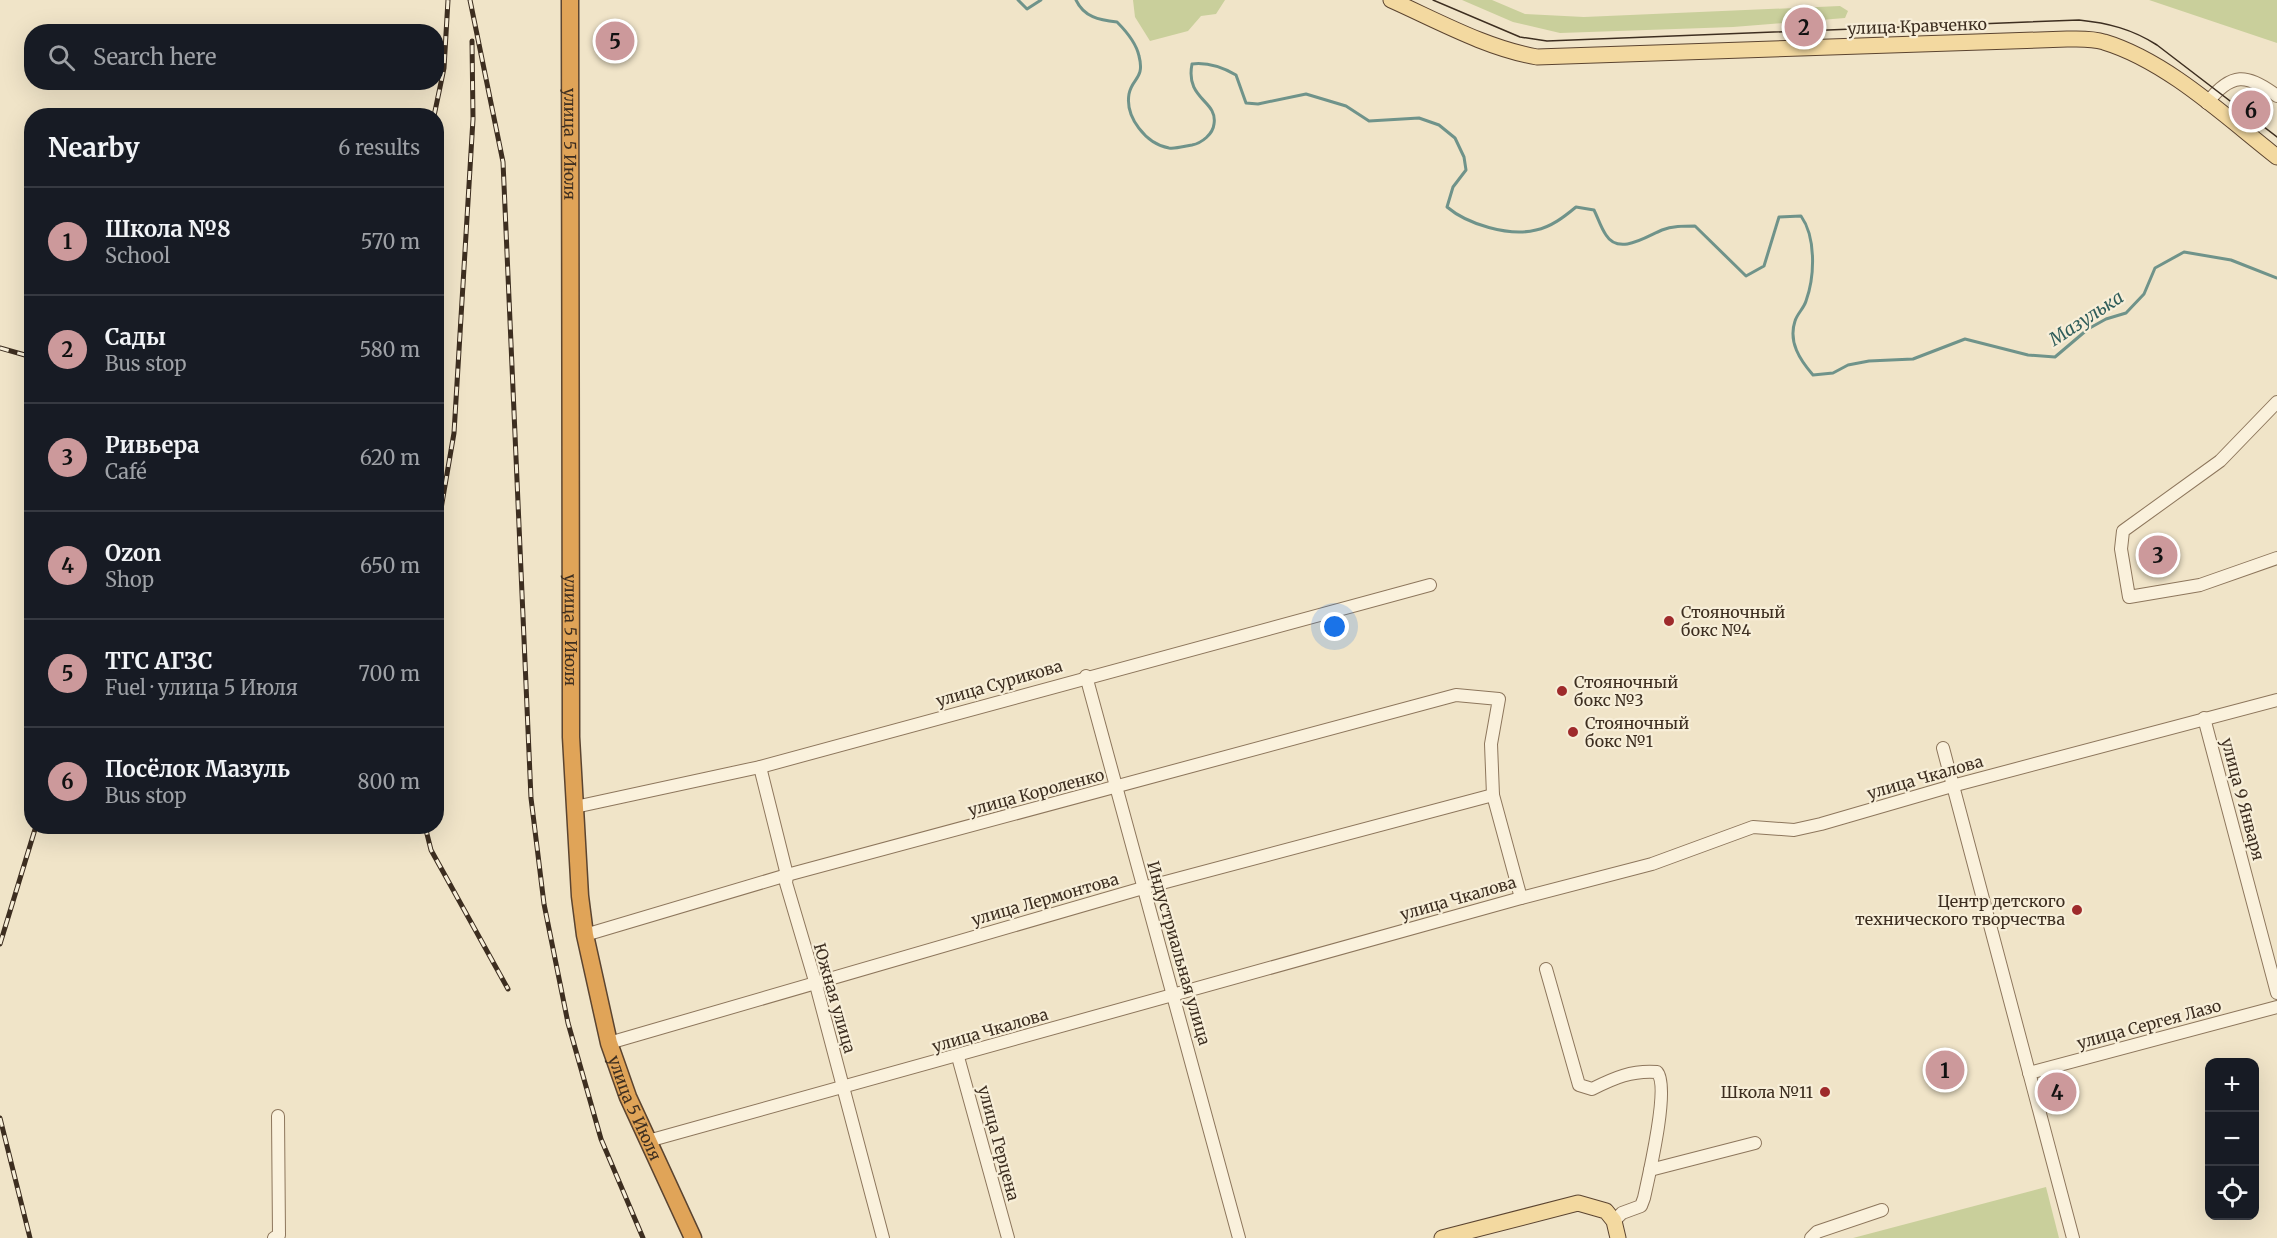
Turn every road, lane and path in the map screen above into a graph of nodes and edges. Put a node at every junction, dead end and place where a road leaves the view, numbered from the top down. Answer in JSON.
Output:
{"nodes":[{"id":1,"x":570,"y":0,"type":"edge"},
{"id":2,"x":1391,"y":0,"type":"edge"},
{"id":3,"x":2277,"y":96,"type":"edge"},
{"id":4,"x":2207,"y":103,"type":"junction"},
{"id":5,"x":2277,"y":157,"type":"edge"},
{"id":6,"x":2277,"y":402,"type":"edge"},
{"id":7,"x":2277,"y":558,"type":"edge"},
{"id":8,"x":1430,"y":585,"type":"dead end"},
{"id":9,"x":1086,"y":676,"type":"junction"},
{"id":10,"x":2277,"y":700,"type":"edge"},
{"id":11,"x":2205,"y":718,"type":"junction"},
{"id":12,"x":1943,"y":748,"type":"dead end"},
{"id":13,"x":760,"y":767,"type":"junction"},
{"id":14,"x":1952,"y":786,"type":"junction"},
{"id":15,"x":1117,"y":788,"type":"junction"},
{"id":16,"x":1493,"y":795,"type":"junction"},
{"id":17,"x":575,"y":807,"type":"junction"},
{"id":18,"x":788,"y":874,"type":"junction"},
{"id":19,"x":1143,"y":888,"type":"junction"},
{"id":20,"x":1521,"y":898,"type":"junction"},
{"id":21,"x":585,"y":935,"type":"junction"},
{"id":22,"x":1546,"y":969,"type":"dead end"},
{"id":23,"x":815,"y":981,"type":"junction"},
{"id":24,"x":2277,"y":993,"type":"edge"},
{"id":25,"x":1175,"y":994,"type":"junction"},
{"id":26,"x":2277,"y":1007,"type":"edge"},
{"id":27,"x":609,"y":1043,"type":"junction"},
{"id":28,"x":958,"y":1057,"type":"junction"},
{"id":29,"x":2029,"y":1073,"type":"junction"},
{"id":30,"x":843,"y":1087,"type":"junction"},
{"id":31,"x":278,"y":1116,"type":"dead end"},
{"id":32,"x":648,"y":1141,"type":"junction"},
{"id":33,"x":1755,"y":1143,"type":"dead end"},
{"id":34,"x":1650,"y":1170,"type":"junction"},
{"id":35,"x":1881,"y":1210,"type":"dead end"},
{"id":36,"x":1614,"y":1221,"type":"junction"},
{"id":37,"x":274,"y":1238,"type":"edge"},
{"id":38,"x":693,"y":1238,"type":"edge"},
{"id":39,"x":883,"y":1238,"type":"edge"},
{"id":40,"x":1008,"y":1238,"type":"edge"},
{"id":41,"x":1239,"y":1238,"type":"edge"},
{"id":42,"x":1442,"y":1238,"type":"edge"},
{"id":43,"x":1618,"y":1238,"type":"edge"},
{"id":44,"x":1811,"y":1238,"type":"edge"},
{"id":45,"x":2073,"y":1238,"type":"edge"}],
"edges":[{"from":1,"to":17,"type":"highway","name":"улица 5 Июля"},
{"from":2,"to":4,"type":"main road","name":"улица Кравченко"},
{"from":3,"to":4,"type":"street"},
{"from":4,"to":5,"type":"main road","name":"улица Кравченко"},
{"from":6,"to":7,"type":"street"},
{"from":8,"to":9,"type":"street","name":"улица Сурикова"},
{"from":9,"to":13,"type":"street","name":"улица Сурикова"},
{"from":9,"to":15,"type":"street","name":"Индустриальная улица"},
{"from":10,"to":11,"type":"street","name":"улица Чкалова"},
{"from":11,"to":14,"type":"street","name":"улица Чкалова"},
{"from":11,"to":24,"type":"street","name":"улица 9 Января"},
{"from":12,"to":14,"type":"street"},
{"from":13,"to":17,"type":"street","name":"улица Сурикова"},
{"from":13,"to":18,"type":"street","name":"Южная улица"},
{"from":14,"to":20,"type":"street","name":"улица Чкалова"},
{"from":14,"to":29,"type":"street"},
{"from":15,"to":16,"type":"street","name":"улица Короленко"},
{"from":15,"to":18,"type":"street","name":"улица Короленко"},
{"from":15,"to":19,"type":"street","name":"Индустриальная улица"},
{"from":16,"to":19,"type":"street","name":"улица Лермонтова"},
{"from":16,"to":20,"type":"street"},
{"from":17,"to":21,"type":"highway","name":"улица 5 Июля"},
{"from":18,"to":21,"type":"street","name":"улица Короленко"},
{"from":18,"to":23,"type":"street","name":"Южная улица"},
{"from":19,"to":23,"type":"street","name":"улица Лермонтова"},
{"from":19,"to":25,"type":"street","name":"Индустриальная улица"},
{"from":20,"to":25,"type":"street","name":"улица Чкалова"},
{"from":21,"to":27,"type":"highway","name":"улица 5 Июля"},
{"from":22,"to":34,"type":"street"},
{"from":23,"to":27,"type":"street","name":"улица Лермонтова"},
{"from":23,"to":30,"type":"street","name":"Южная улица"},
{"from":25,"to":28,"type":"street","name":"улица Чкалова"},
{"from":25,"to":41,"type":"street","name":"Индустриальная улица"},
{"from":26,"to":29,"type":"street","name":"улица Сергея Лазо"},
{"from":27,"to":32,"type":"highway","name":"улица 5 Июля"},
{"from":28,"to":30,"type":"street","name":"улица Чкалова"},
{"from":28,"to":40,"type":"street","name":"улица Герцена"},
{"from":29,"to":45,"type":"street"},
{"from":30,"to":32,"type":"street","name":"улица Чкалова"},
{"from":30,"to":39,"type":"street","name":"Южная улица"},
{"from":31,"to":37,"type":"street"},
{"from":32,"to":38,"type":"highway","name":"улица 5 Июля"},
{"from":33,"to":34,"type":"street"},
{"from":34,"to":36,"type":"street"},
{"from":35,"to":44,"type":"street"},
{"from":36,"to":42,"type":"main road"},
{"from":36,"to":43,"type":"main road"}]}
